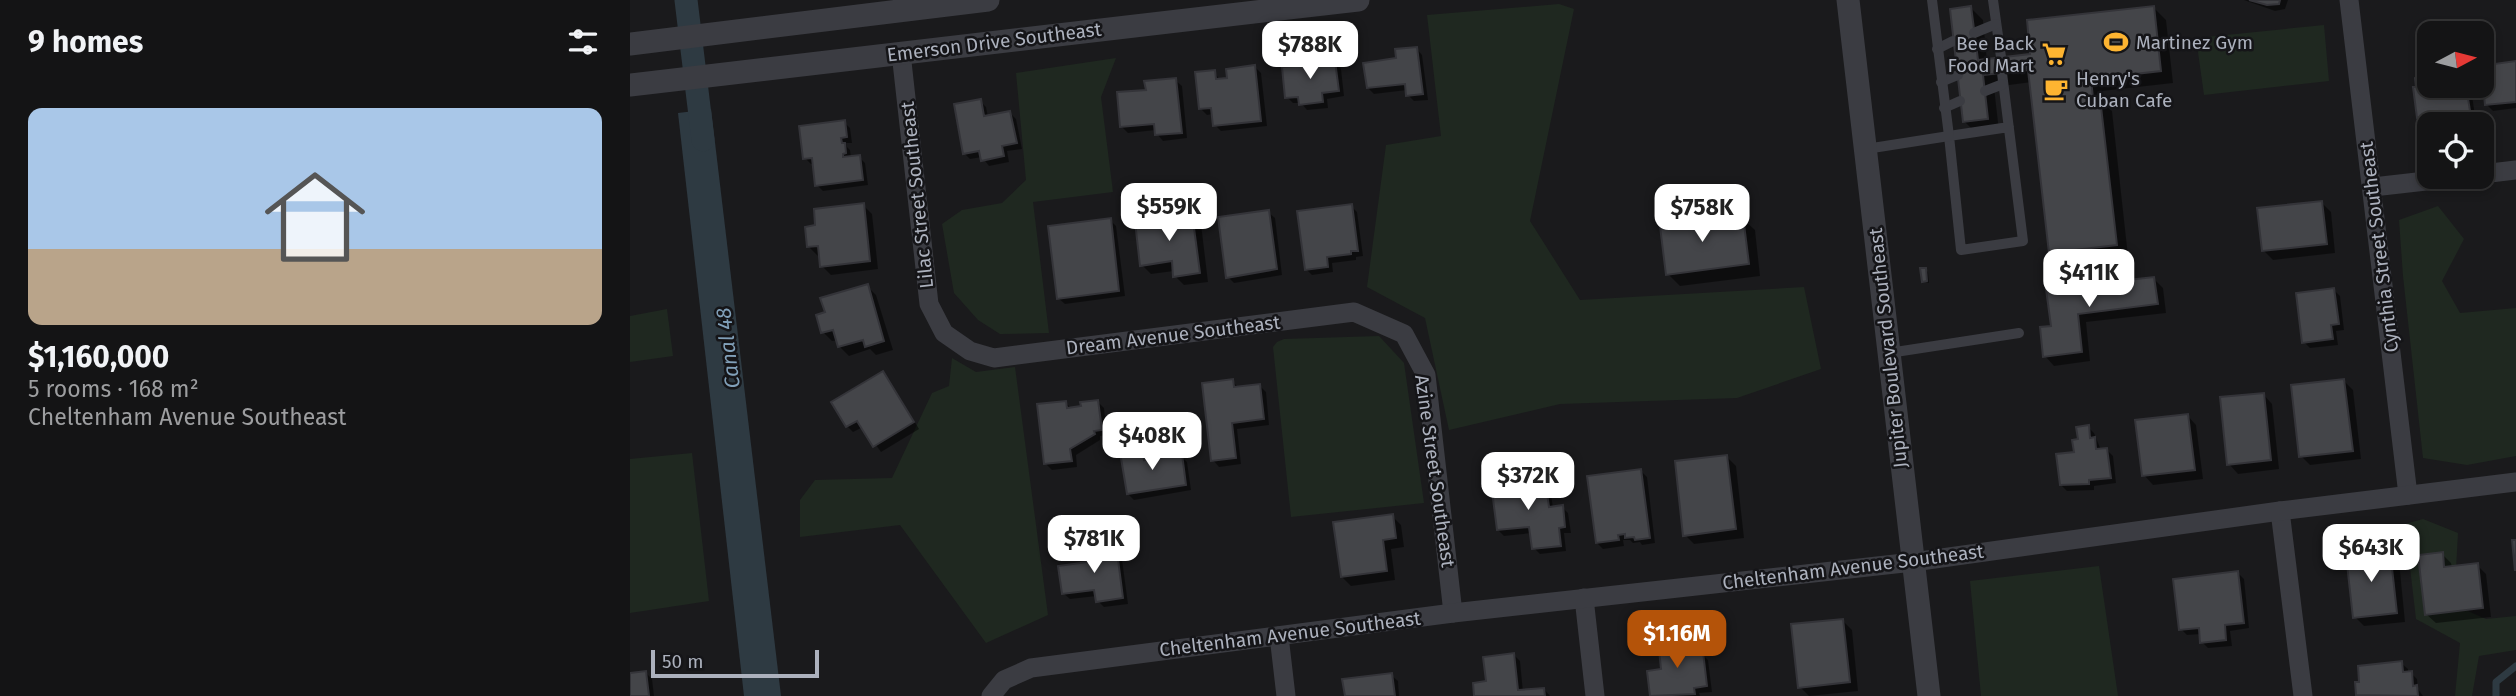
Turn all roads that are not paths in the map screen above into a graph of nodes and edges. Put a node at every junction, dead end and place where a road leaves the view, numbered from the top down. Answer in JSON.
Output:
{"nodes":[{"id":1,"x":988,"y":0,"type":"edge"},
{"id":2,"x":1358,"y":0,"type":"edge"},
{"id":3,"x":1848,"y":0,"type":"edge"},
{"id":4,"x":1932,"y":0,"type":"edge"},
{"id":5,"x":1993,"y":0,"type":"edge"},
{"id":6,"x":2349,"y":0,"type":"edge"},
{"id":7,"x":895,"y":5,"type":"edge"},
{"id":8,"x":1996,"y":24,"type":"junction"},
{"id":9,"x":1974,"y":33,"type":"dead end"},
{"id":10,"x":1954,"y":41,"type":"dead end"},
{"id":11,"x":640,"y":43,"type":"edge"},
{"id":12,"x":1937,"y":49,"type":"junction"},
{"id":13,"x":901,"y":53,"type":"junction"},
{"id":14,"x":2001,"y":57,"type":"dead end"},
{"id":15,"x":1958,"y":75,"type":"dead end"},
{"id":16,"x":1941,"y":82,"type":"junction"},
{"id":17,"x":630,"y":85,"type":"edge"},
{"id":18,"x":1985,"y":91,"type":"dead end"},
{"id":19,"x":1960,"y":101,"type":"dead end"},
{"id":20,"x":1944,"y":108,"type":"junction"},
{"id":21,"x":2009,"y":127,"type":"junction"},
{"id":22,"x":1949,"y":136,"type":"junction"},
{"id":23,"x":1866,"y":149,"type":"junction"},
{"id":24,"x":2516,"y":170,"type":"edge"},
{"id":25,"x":2494,"y":173,"type":"edge"},
{"id":26,"x":2417,"y":182,"type":"edge"},
{"id":27,"x":2373,"y":187,"type":"junction"},
{"id":28,"x":944,"y":333,"type":"joint"},
{"id":29,"x":2019,"y":333,"type":"dead end"},
{"id":30,"x":1404,"y":334,"type":"joint"},
{"id":31,"x":1889,"y":353,"type":"junction"},
{"id":32,"x":2516,"y":482,"type":"edge"},
{"id":33,"x":2408,"y":495,"type":"junction"},
{"id":34,"x":2280,"y":511,"type":"junction"},
{"id":35,"x":1913,"y":562,"type":"junction"},
{"id":36,"x":1584,"y":598,"type":"junction"},
{"id":37,"x":1453,"y":613,"type":"junction"},
{"id":38,"x":1279,"y":636,"type":"junction"},
{"id":39,"x":991,"y":696,"type":"edge"},
{"id":40,"x":1286,"y":696,"type":"edge"},
{"id":41,"x":1595,"y":696,"type":"edge"},
{"id":42,"x":1929,"y":696,"type":"edge"},
{"id":43,"x":2303,"y":696,"type":"edge"}],
"edges":[{"from":1,"to":7,"type":"street"},
{"from":2,"to":13,"type":"street","name":"Emerson Drive Southeast"},
{"from":3,"to":23,"type":"street","name":"Jupiter Boulevard Southeast"},
{"from":4,"to":12,"type":"lane"},
{"from":5,"to":8,"type":"lane"},
{"from":6,"to":27,"type":"street","name":"Cynthia Street Southeast"},
{"from":7,"to":11,"type":"street"},
{"from":8,"to":9,"type":"lane"},
{"from":8,"to":14,"type":"lane"},
{"from":10,"to":12,"type":"lane"},
{"from":12,"to":16,"type":"lane"},
{"from":13,"to":17,"type":"street","name":"Emerson Drive Southeast"},
{"from":13,"to":28,"type":"street","name":"Lilac Street Southeast"},
{"from":15,"to":16,"type":"lane"},
{"from":16,"to":20,"type":"lane"},
{"from":18,"to":21,"type":"lane"},
{"from":19,"to":20,"type":"lane"},
{"from":20,"to":22,"type":"lane"},
{"from":21,"to":22,"type":"lane"},
{"from":21,"to":22,"type":"lane"},
{"from":22,"to":23,"type":"lane"},
{"from":23,"to":31,"type":"street","name":"Jupiter Boulevard Southeast"},
{"from":24,"to":25,"type":"street"},
{"from":26,"to":27,"type":"street"},
{"from":27,"to":33,"type":"street","name":"Cynthia Street Southeast"},
{"from":28,"to":30,"type":"street","name":"Dream Avenue Southeast"},
{"from":29,"to":31,"type":"lane"},
{"from":30,"to":37,"type":"street","name":"Azine Street Southeast"},
{"from":31,"to":35,"type":"street","name":"Jupiter Boulevard Southeast"},
{"from":32,"to":33,"type":"street","name":"Cheltenham Avenue Southeast"},
{"from":33,"to":34,"type":"street","name":"Cheltenham Avenue Southeast"},
{"from":34,"to":35,"type":"street","name":"Cheltenham Avenue Southeast"},
{"from":34,"to":43,"type":"street"},
{"from":35,"to":36,"type":"street","name":"Cheltenham Avenue Southeast"},
{"from":35,"to":42,"type":"street","name":"Jupiter Boulevard Southeast"},
{"from":36,"to":37,"type":"street","name":"Cheltenham Avenue Southeast"},
{"from":36,"to":41,"type":"street"},
{"from":37,"to":38,"type":"street","name":"Cheltenham Avenue Southeast"},
{"from":38,"to":39,"type":"street","name":"Cheltenham Avenue Southeast"},
{"from":38,"to":40,"type":"street"}]}
